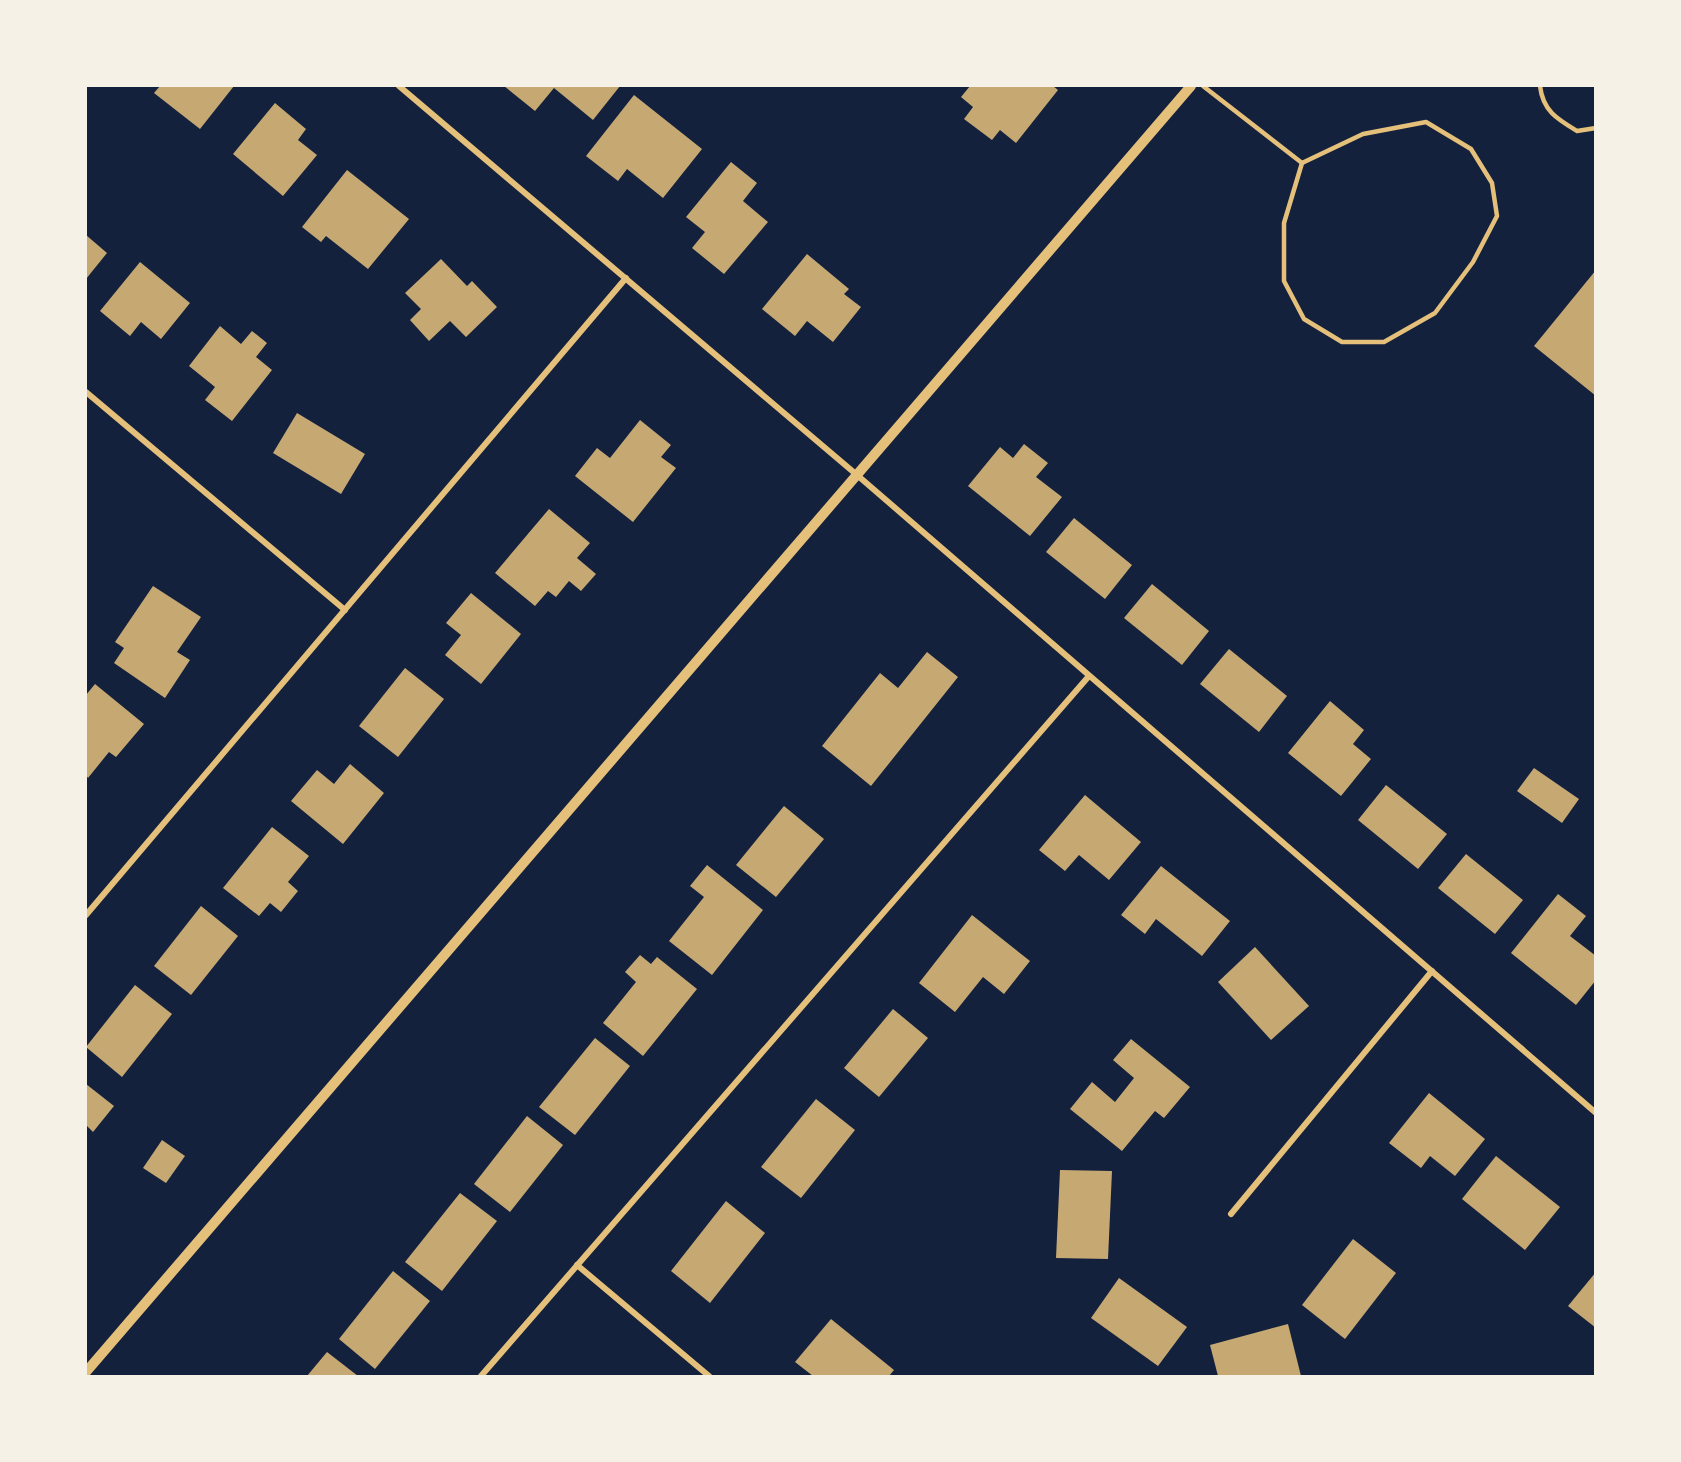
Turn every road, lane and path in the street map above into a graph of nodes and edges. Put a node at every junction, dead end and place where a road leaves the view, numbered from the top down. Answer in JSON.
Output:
{"nodes":[{"id":1,"x":399,"y":86,"type":"edge"},
{"id":2,"x":1191,"y":86,"type":"edge"},
{"id":3,"x":1203,"y":86,"type":"edge"},
{"id":4,"x":1540,"y":86,"type":"edge"},
{"id":5,"x":1596,"y":128,"type":"edge"},
{"id":6,"x":1302,"y":163,"type":"junction"},
{"id":7,"x":626,"y":278,"type":"junction"},
{"id":8,"x":86,"y":392,"type":"edge"},
{"id":9,"x":856,"y":475,"type":"junction"},
{"id":10,"x":345,"y":610,"type":"junction"},
{"id":11,"x":1089,"y":676,"type":"junction"},
{"id":12,"x":86,"y":915,"type":"edge"},
{"id":13,"x":1432,"y":971,"type":"junction"},
{"id":14,"x":1596,"y":1113,"type":"edge"},
{"id":15,"x":1231,"y":1214,"type":"dead end"},
{"id":16,"x":578,"y":1265,"type":"junction"},
{"id":17,"x":86,"y":1372,"type":"edge"},
{"id":18,"x":481,"y":1377,"type":"edge"},
{"id":19,"x":709,"y":1377,"type":"edge"}],
"edges":[{"from":1,"to":7,"type":"street"},
{"from":2,"to":9,"type":"street"},
{"from":3,"to":6,"type":"lane"},
{"from":4,"to":5,"type":"lane"},
{"from":6,"to":6,"type":"lane"},
{"from":7,"to":9,"type":"street"},
{"from":7,"to":10,"type":"street"},
{"from":8,"to":10,"type":"street"},
{"from":9,"to":11,"type":"street"},
{"from":9,"to":17,"type":"street"},
{"from":10,"to":12,"type":"street"},
{"from":11,"to":13,"type":"street"},
{"from":11,"to":16,"type":"street"},
{"from":13,"to":14,"type":"street"},
{"from":13,"to":15,"type":"street"},
{"from":16,"to":18,"type":"street"},
{"from":16,"to":19,"type":"street"}]}
